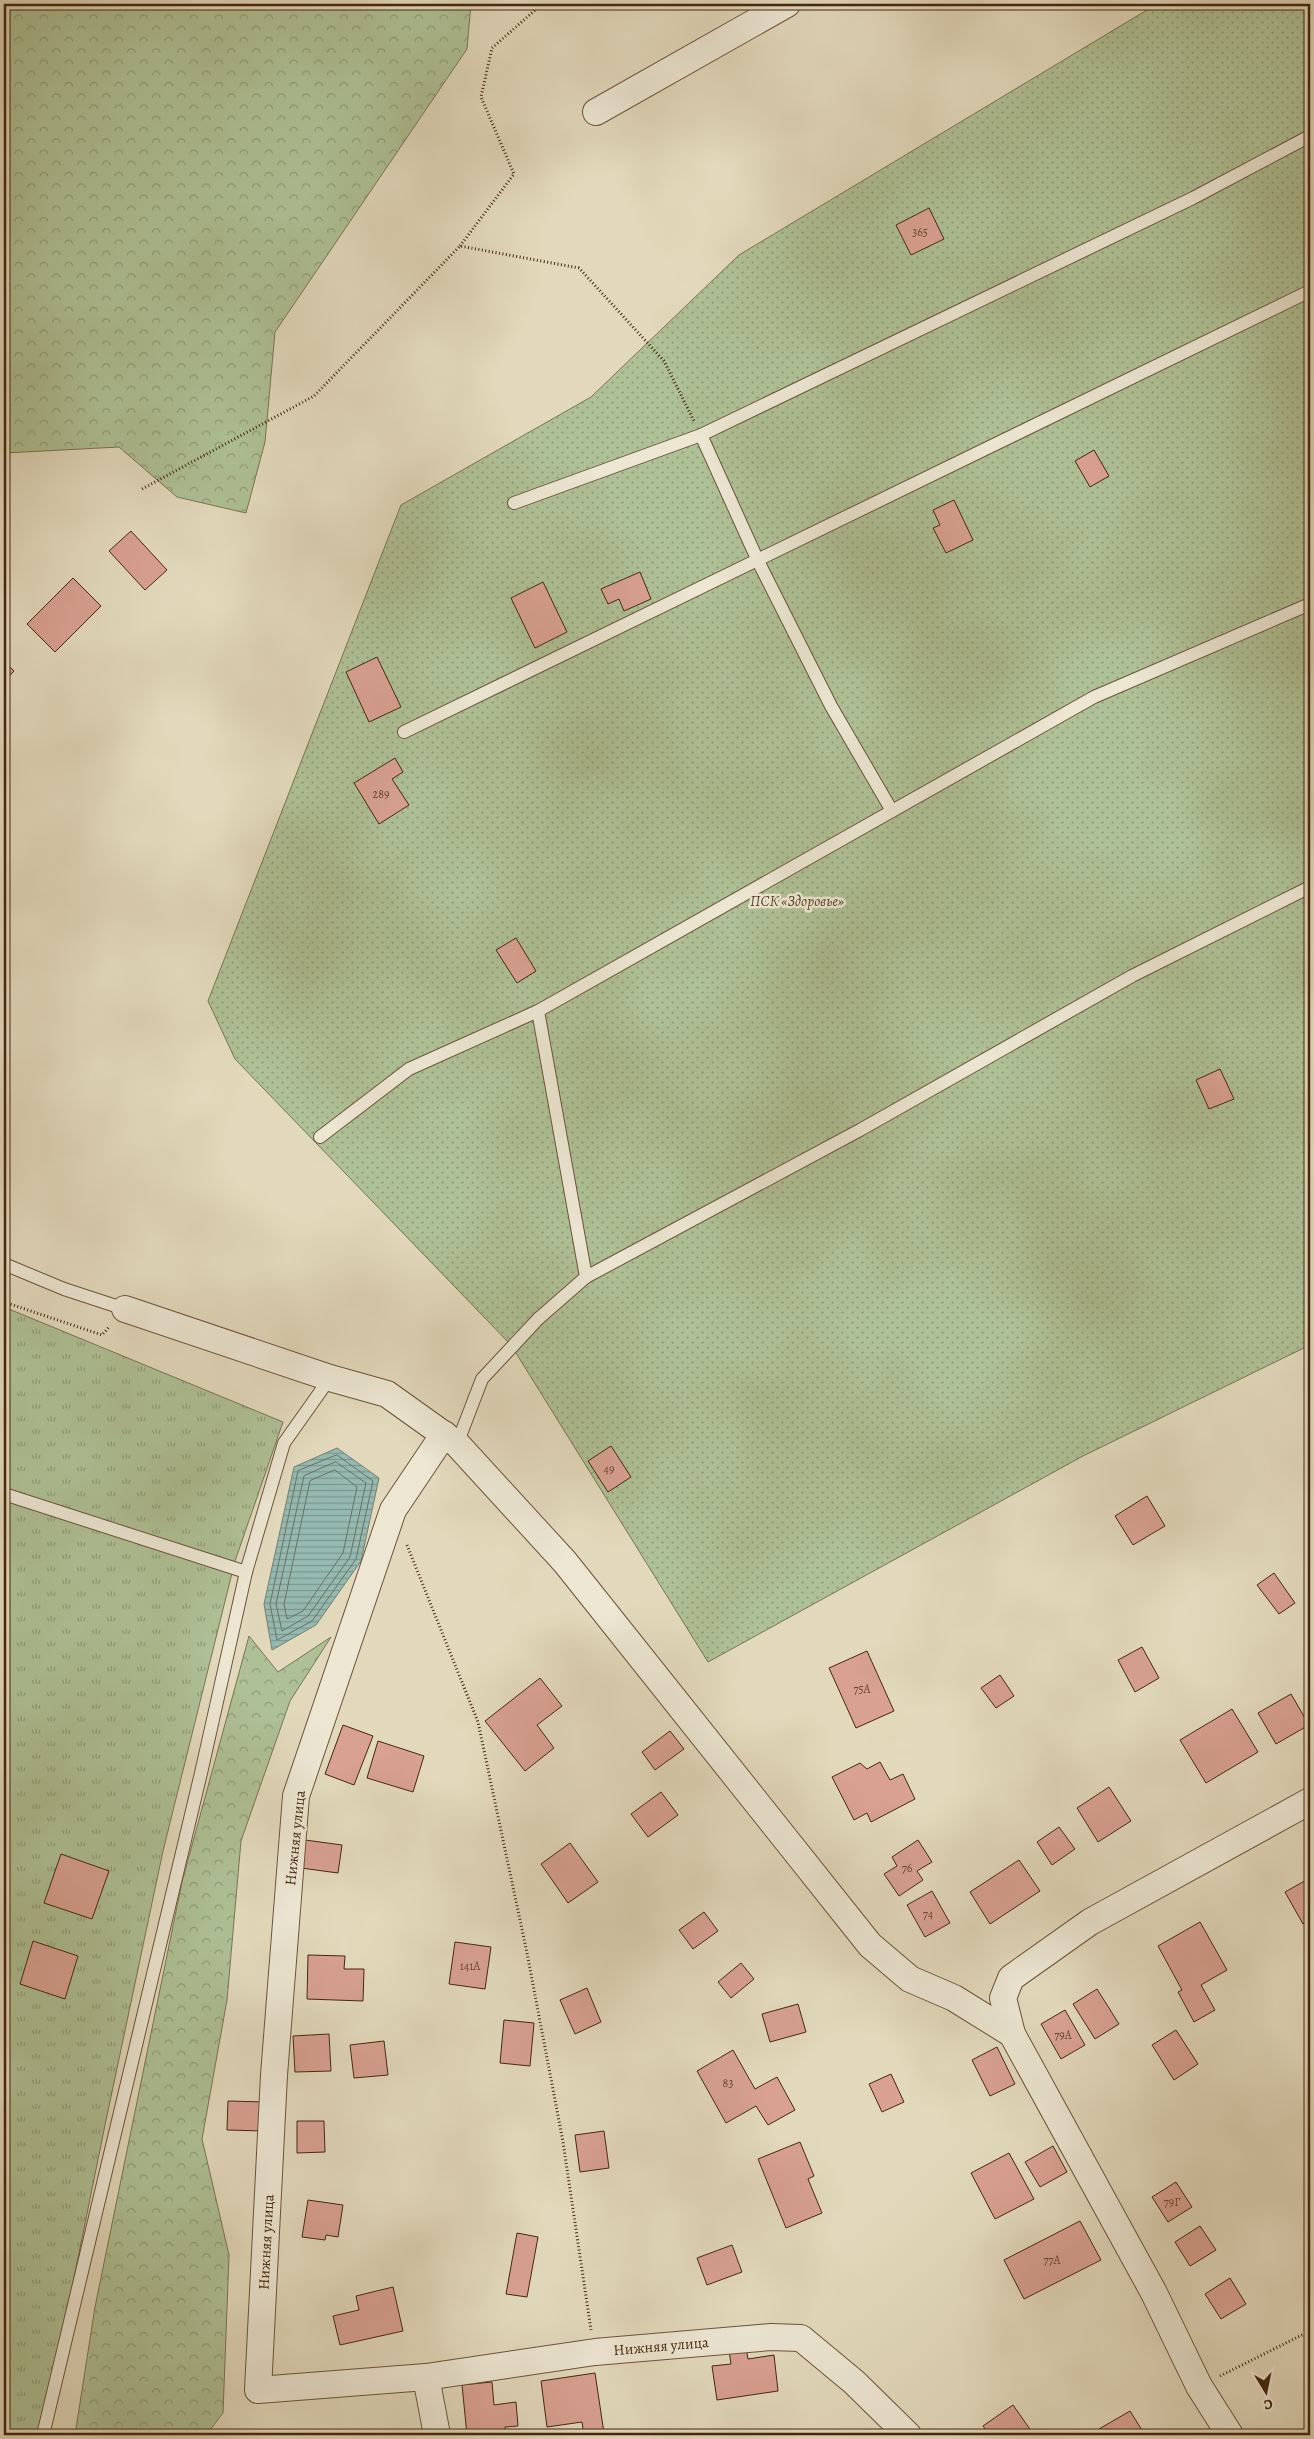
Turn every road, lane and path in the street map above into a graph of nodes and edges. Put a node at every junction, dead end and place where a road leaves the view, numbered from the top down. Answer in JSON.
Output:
{"nodes":[{"id":1,"x":542,"y":4,"type":"edge"},
{"id":2,"x":787,"y":4,"type":"edge"},
{"id":3,"x":596,"y":112,"type":"dead end"},
{"id":4,"x":1310,"y":136,"type":"edge"},
{"id":5,"x":460,"y":246,"type":"junction"},
{"id":6,"x":1310,"y":291,"type":"edge"},
{"id":7,"x":701,"y":435,"type":"junction"},
{"id":8,"x":142,"y":488,"type":"dead end"},
{"id":9,"x":514,"y":503,"type":"dead end"},
{"id":10,"x":758,"y":561,"type":"junction"},
{"id":11,"x":1310,"y":604,"type":"edge"},
{"id":12,"x":404,"y":732,"type":"dead end"},
{"id":13,"x":892,"y":811,"type":"junction"},
{"id":14,"x":1310,"y":887,"type":"edge"},
{"id":15,"x":538,"y":1011,"type":"junction"},
{"id":16,"x":320,"y":1137,"type":"dead end"},
{"id":17,"x":4,"y":1264,"type":"edge"},
{"id":18,"x":586,"y":1277,"type":"junction"},
{"id":19,"x":4,"y":1302,"type":"edge"},
{"id":20,"x":126,"y":1309,"type":"junction"},
{"id":21,"x":330,"y":1378,"type":"junction"},
{"id":22,"x":450,"y":1439,"type":"junction"},
{"id":23,"x":4,"y":1494,"type":"edge"},
{"id":24,"x":393,"y":1510,"type":"junction"},
{"id":25,"x":246,"y":1572,"type":"junction"},
{"id":26,"x":1310,"y":1801,"type":"edge"},
{"id":27,"x":1012,"y":2034,"type":"junction"},
{"id":28,"x":1310,"y":2331,"type":"edge"},
{"id":29,"x":595,"y":2352,"type":"junction"},
{"id":30,"x":426,"y":2377,"type":"junction"},
{"id":31,"x":1199,"y":2386,"type":"junction"},
{"id":32,"x":43,"y":2435,"type":"edge"},
{"id":33,"x":437,"y":2435,"type":"edge"},
{"id":34,"x":908,"y":2435,"type":"edge"},
{"id":35,"x":1230,"y":2435,"type":"edge"}],
"edges":[{"from":1,"to":5,"type":"path"},
{"from":2,"to":3,"type":"street"},
{"from":4,"to":7,"type":"lane"},
{"from":5,"to":7,"type":"path"},
{"from":5,"to":8,"type":"path"},
{"from":6,"to":10,"type":"lane"},
{"from":7,"to":9,"type":"lane"},
{"from":7,"to":10,"type":"lane"},
{"from":10,"to":12,"type":"lane"},
{"from":10,"to":13,"type":"lane"},
{"from":11,"to":13,"type":"lane"},
{"from":13,"to":15,"type":"lane"},
{"from":14,"to":18,"type":"lane"},
{"from":15,"to":16,"type":"lane"},
{"from":15,"to":18,"type":"lane"},
{"from":17,"to":20,"type":"lane"},
{"from":18,"to":22,"type":"lane"},
{"from":19,"to":20,"type":"path"},
{"from":20,"to":21,"type":"street"},
{"from":21,"to":22,"type":"street"},
{"from":21,"to":25,"type":"lane"},
{"from":22,"to":24,"type":"street","name":"Нижняя улица"},
{"from":22,"to":27,"type":"street"},
{"from":23,"to":25,"type":"lane"},
{"from":24,"to":29,"type":"path"},
{"from":24,"to":30,"type":"street","name":"Нижняя улица"},
{"from":25,"to":32,"type":"lane"},
{"from":26,"to":27,"type":"street"},
{"from":27,"to":31,"type":"street"},
{"from":28,"to":31,"type":"path"},
{"from":29,"to":30,"type":"street","name":"Нижняя улица"},
{"from":29,"to":34,"type":"street","name":"Нижняя улица"},
{"from":30,"to":33,"type":"street"},
{"from":31,"to":35,"type":"street"}]}
